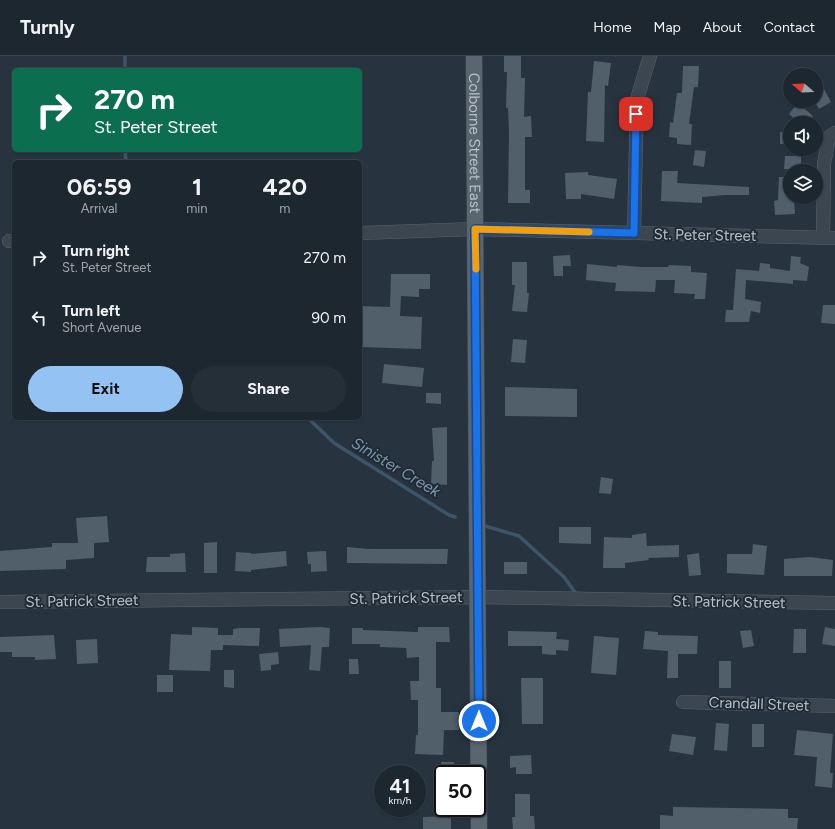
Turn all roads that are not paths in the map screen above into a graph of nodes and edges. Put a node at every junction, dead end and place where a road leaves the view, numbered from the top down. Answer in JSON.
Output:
{"nodes":[{"id":1,"x":474,"y":56,"type":"edge"},
{"id":2,"x":650,"y":56,"type":"edge"},
{"id":3,"x":835,"y":133,"type":"edge"},
{"id":4,"x":475,"y":229,"type":"junction"},
{"id":5,"x":362,"y":233,"type":"edge"},
{"id":6,"x":634,"y":233,"type":"junction"},
{"id":7,"x":829,"y":238,"type":"edge"},
{"id":8,"x":479,"y":597,"type":"junction"},
{"id":9,"x":0,"y":602,"type":"edge"},
{"id":10,"x":835,"y":603,"type":"edge"},
{"id":11,"x":683,"y":702,"type":"dead end"},
{"id":12,"x":835,"y":706,"type":"edge"},
{"id":13,"x":479,"y":829,"type":"edge"}],
"edges":[{"from":1,"to":4,"type":"main road","name":"Colborne Street East"},
{"from":2,"to":6,"type":"street"},
{"from":3,"to":7,"type":"street"},
{"from":4,"to":5,"type":"street","name":"St. Peter Street"},
{"from":4,"to":6,"type":"street","name":"St. Peter Street"},
{"from":4,"to":8,"type":"main road","name":"Colborne Street East"},
{"from":6,"to":7,"type":"street","name":"St. Peter Street"},
{"from":8,"to":9,"type":"street","name":"St. Patrick Street"},
{"from":8,"to":10,"type":"street","name":"St. Patrick Street"},
{"from":8,"to":13,"type":"main road","name":"Colborne Street East"},
{"from":11,"to":12,"type":"street","name":"Crandall Street"}]}
